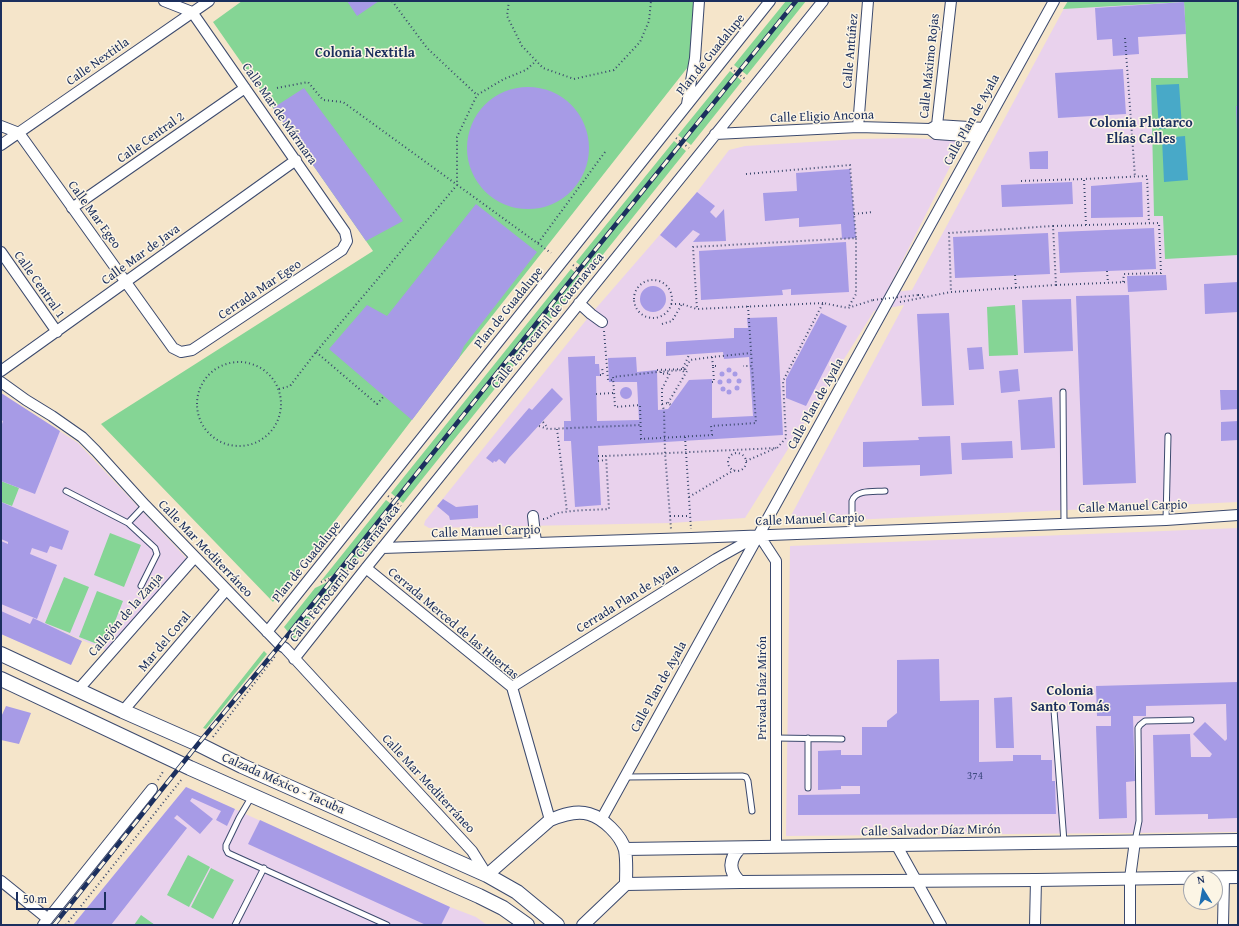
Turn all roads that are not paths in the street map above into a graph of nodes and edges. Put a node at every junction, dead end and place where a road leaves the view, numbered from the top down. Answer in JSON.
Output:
{"nodes":[{"id":1,"x":209,"y":1,"type":"edge"},
{"id":2,"x":699,"y":1,"type":"edge"},
{"id":3,"x":770,"y":1,"type":"edge"},
{"id":4,"x":823,"y":1,"type":"edge"},
{"id":5,"x":868,"y":1,"type":"edge"},
{"id":6,"x":951,"y":1,"type":"edge"},
{"id":7,"x":1054,"y":1,"type":"edge"},
{"id":8,"x":170,"y":2,"type":"edge"},
{"id":9,"x":192,"y":12,"type":"junction"},
{"id":10,"x":245,"y":88,"type":"junction"},
{"id":11,"x":686,"y":106,"type":"junction"},
{"id":12,"x":1,"y":126,"type":"edge"},
{"id":13,"x":858,"y":127,"type":"junction"},
{"id":14,"x":984,"y":128,"type":"junction"},
{"id":15,"x":934,"y":129,"type":"junction"},
{"id":16,"x":19,"y":133,"type":"junction"},
{"id":17,"x":715,"y":134,"type":"junction"},
{"id":18,"x":979,"y":137,"type":"junction"},
{"id":19,"x":1,"y":145,"type":"edge"},
{"id":20,"x":296,"y":160,"type":"junction"},
{"id":21,"x":72,"y":208,"type":"junction"},
{"id":22,"x":345,"y":232,"type":"joint"},
{"id":23,"x":1,"y":252,"type":"edge"},
{"id":24,"x":126,"y":282,"type":"junction"},
{"id":25,"x":579,"y":303,"type":"junction"},
{"id":26,"x":603,"y":327,"type":"road end"},
{"id":27,"x":56,"y":332,"type":"junction"},
{"id":28,"x":173,"y":348,"type":"joint"},
{"id":29,"x":1,"y":372,"type":"edge"},
{"id":30,"x":1,"y":382,"type":"edge"},
{"id":31,"x":1064,"y":392,"type":"dead end"},
{"id":32,"x":1168,"y":436,"type":"dead end"},
{"id":33,"x":66,"y":491,"type":"dead end"},
{"id":34,"x":885,"y":491,"type":"dead end"},
{"id":35,"x":145,"y":505,"type":"junction"},
{"id":36,"x":1238,"y":516,"type":"edge"},
{"id":37,"x":533,"y":518,"type":"road end"},
{"id":38,"x":1166,"y":520,"type":"junction"},
{"id":39,"x":1064,"y":523,"type":"junction"},
{"id":40,"x":128,"y":524,"type":"junction"},
{"id":41,"x":852,"y":531,"type":"junction"},
{"id":42,"x":760,"y":535,"type":"junction"},
{"id":43,"x":536,"y":543,"type":"junction"},
{"id":44,"x":382,"y":548,"type":"junction"},
{"id":45,"x":195,"y":556,"type":"junction"},
{"id":46,"x":366,"y":568,"type":"junction"},
{"id":47,"x":141,"y":586,"type":"dead end"},
{"id":48,"x":226,"y":590,"type":"junction"},
{"id":49,"x":267,"y":632,"type":"junction"},
{"id":50,"x":1,"y":654,"type":"edge"},
{"id":51,"x":294,"y":659,"type":"junction"},
{"id":52,"x":2,"y":682,"type":"edge"},
{"id":53,"x":512,"y":687,"type":"junction"},
{"id":54,"x":78,"y":690,"type":"junction"},
{"id":55,"x":1054,"y":710,"type":"dead end"},
{"id":56,"x":123,"y":711,"type":"junction"},
{"id":57,"x":1191,"y":720,"type":"dead end"},
{"id":58,"x":156,"y":726,"type":"junction"},
{"id":59,"x":776,"y":738,"type":"junction"},
{"id":60,"x":808,"y":738,"type":"junction"},
{"id":61,"x":842,"y":739,"type":"dead end"},
{"id":62,"x":146,"y":746,"type":"junction"},
{"id":63,"x":242,"y":766,"type":"junction"},
{"id":64,"x":625,"y":776,"type":"junction"},
{"id":65,"x":227,"y":784,"type":"junction"},
{"id":66,"x":808,"y":788,"type":"dead end"},
{"id":67,"x":152,"y":789,"type":"road end"},
{"id":68,"x":252,"y":795,"type":"junction"},
{"id":69,"x":752,"y":811,"type":"dead end"},
{"id":70,"x":550,"y":820,"type":"junction"},
{"id":71,"x":601,"y":820,"type":"junction"},
{"id":72,"x":1238,"y":840,"type":"edge"},
{"id":73,"x":1135,"y":841,"type":"junction"},
{"id":74,"x":1064,"y":843,"type":"junction"},
{"id":75,"x":897,"y":846,"type":"junction"},
{"id":76,"x":776,"y":847,"type":"junction"},
{"id":77,"x":740,"y":848,"type":"junction"},
{"id":78,"x":625,"y":849,"type":"junction"},
{"id":79,"x":264,"y":868,"type":"junction"},
{"id":80,"x":487,"y":875,"type":"junction"},
{"id":81,"x":1238,"y":877,"type":"edge"},
{"id":82,"x":1130,"y":878,"type":"junction"},
{"id":83,"x":1224,"y":878,"type":"junction"},
{"id":84,"x":916,"y":880,"type":"junction"},
{"id":85,"x":1036,"y":880,"type":"junction"},
{"id":86,"x":1,"y":881,"type":"edge"},
{"id":87,"x":740,"y":882,"type":"junction"},
{"id":88,"x":626,"y":884,"type":"junction"},
{"id":89,"x":46,"y":922,"type":"edge"},
{"id":90,"x":235,"y":925,"type":"edge"},
{"id":91,"x":387,"y":925,"type":"edge"},
{"id":92,"x":527,"y":925,"type":"edge"},
{"id":93,"x":558,"y":925,"type":"edge"},
{"id":94,"x":583,"y":925,"type":"edge"},
{"id":95,"x":941,"y":925,"type":"edge"},
{"id":96,"x":1035,"y":925,"type":"edge"},
{"id":97,"x":1130,"y":925,"type":"edge"},
{"id":98,"x":1223,"y":925,"type":"edge"}],
"edges":[{"from":1,"to":9,"type":"street","name":"Calle Nextitla"},
{"from":2,"to":11,"type":"street"},
{"from":3,"to":11,"type":"street","name":"Plan de Guadalupe"},
{"from":4,"to":17,"type":"street","name":"Calle Ferrocarril de Cuernavaca"},
{"from":5,"to":13,"type":"street","name":"Calle Antúñez"},
{"from":6,"to":15,"type":"street","name":"Calle Máximo Rojas"},
{"from":7,"to":14,"type":"street","name":"Calle Plan de Ayala"},
{"from":8,"to":9,"type":"street"},
{"from":9,"to":10,"type":"street","name":"Calle Mar de Mármara"},
{"from":9,"to":16,"type":"street","name":"Calle Nextitla"},
{"from":10,"to":20,"type":"street","name":"Calle Mar de Mármara"},
{"from":10,"to":21,"type":"street","name":"Calle Central 2"},
{"from":11,"to":49,"type":"street","name":"Plan de Guadalupe"},
{"from":12,"to":16,"type":"street"},
{"from":13,"to":15,"type":"street","name":"Calle Eligio Ancona"},
{"from":13,"to":17,"type":"street","name":"Calle Eligio Ancona"},
{"from":14,"to":15,"type":"street","name":"Calle Eligio Ancona"},
{"from":14,"to":18,"type":"street","name":"Calle Plan de Ayala"},
{"from":15,"to":18,"type":"street","name":"Calle Eligio Ancona"},
{"from":16,"to":19,"type":"street","name":"Calle Nextitla"},
{"from":16,"to":21,"type":"street","name":"Calle Mar Egeo"},
{"from":17,"to":25,"type":"street","name":"Calle Ferrocarril de Cuernavaca"},
{"from":18,"to":42,"type":"street","name":"Calle Plan de Ayala"},
{"from":20,"to":22,"type":"street","name":"Calle Mar de Mármara"},
{"from":20,"to":24,"type":"street","name":"Calle Mar de Java"},
{"from":21,"to":24,"type":"street","name":"Calle Mar Egeo"},
{"from":22,"to":28,"type":"street","name":"Cerrada Mar Egeo"},
{"from":23,"to":27,"type":"street","name":"Calle Central 1"},
{"from":24,"to":27,"type":"street","name":"Calle Mar de Java"},
{"from":24,"to":28,"type":"street","name":"Calle Mar Egeo"},
{"from":25,"to":26,"type":"street"},
{"from":25,"to":44,"type":"street","name":"Calle Ferrocarril de Cuernavaca"},
{"from":27,"to":29,"type":"street","name":"Calle Mar de Java"},
{"from":30,"to":35,"type":"street","name":"Calle Mar Mediterráneo"},
{"from":31,"to":39,"type":"lane"},
{"from":32,"to":38,"type":"lane"},
{"from":33,"to":40,"type":"lane"},
{"from":34,"to":41,"type":"lane"},
{"from":35,"to":40,"type":"lane"},
{"from":35,"to":45,"type":"street","name":"Calle Mar Mediterráneo"},
{"from":36,"to":38,"type":"street","name":"Calle Manuel Carpio"},
{"from":37,"to":43,"type":"street"},
{"from":38,"to":39,"type":"street","name":"Calle Manuel Carpio"},
{"from":39,"to":41,"type":"street","name":"Calle Manuel Carpio"},
{"from":40,"to":47,"type":"lane"},
{"from":41,"to":42,"type":"street","name":"Calle Manuel Carpio"},
{"from":42,"to":43,"type":"street","name":"Calle Manuel Carpio"},
{"from":42,"to":53,"type":"street","name":"Cerrada Plan de Ayala"},
{"from":42,"to":59,"type":"street","name":"Privada Díaz Mirón"},
{"from":42,"to":64,"type":"street","name":"Calle Plan de Ayala"},
{"from":43,"to":44,"type":"street","name":"Calle Manuel Carpio"},
{"from":44,"to":46,"type":"street","name":"Calle Ferrocarril de Cuernavaca"},
{"from":45,"to":48,"type":"street","name":"Calle Mar Mediterráneo"},
{"from":45,"to":54,"type":"street","name":"Callejón de la Zanja"},
{"from":46,"to":51,"type":"street","name":"Calle Ferrocarril de Cuernavaca"},
{"from":46,"to":53,"type":"street","name":"Cerrada Merced de las Huertas"},
{"from":48,"to":49,"type":"street","name":"Calle Mar Mediterráneo"},
{"from":48,"to":56,"type":"street","name":"Mar del Coral"},
{"from":49,"to":51,"type":"street","name":"Calle Mar Mediterráneo"},
{"from":50,"to":54,"type":"main road","name":"Calzada México - Tacuba"},
{"from":51,"to":80,"type":"street","name":"Calle Mar Mediterráneo"},
{"from":52,"to":62,"type":"main road","name":"Calzada México - Tacuba"},
{"from":53,"to":70,"type":"street","name":"Cerrada Merced de las Huertas"},
{"from":54,"to":56,"type":"main road","name":"Calzada México - Tacuba"},
{"from":55,"to":74,"type":"lane"},
{"from":56,"to":58,"type":"main road","name":"Calzada México - Tacuba"},
{"from":57,"to":73,"type":"lane"},
{"from":58,"to":62,"type":"main road"},
{"from":58,"to":63,"type":"main road","name":"Calzada México - Tacuba"},
{"from":59,"to":60,"type":"lane"},
{"from":59,"to":76,"type":"street","name":"Privada Díaz Mirón"},
{"from":60,"to":61,"type":"lane"},
{"from":60,"to":66,"type":"lane"},
{"from":62,"to":65,"type":"main road","name":"Calzada México - Tacuba"},
{"from":63,"to":65,"type":"main road"},
{"from":63,"to":80,"type":"main road","name":"Calzada México - Tacuba"},
{"from":64,"to":69,"type":"lane"},
{"from":64,"to":71,"type":"street","name":"Calle Plan de Ayala"},
{"from":65,"to":68,"type":"main road","name":"Calzada México - Tacuba"},
{"from":67,"to":89,"type":"street"},
{"from":68,"to":79,"type":"lane"},
{"from":68,"to":92,"type":"main road","name":"Calzada México - Tacuba"},
{"from":70,"to":71,"type":"street"},
{"from":70,"to":80,"type":"street"},
{"from":71,"to":78,"type":"street"},
{"from":72,"to":73,"type":"street","name":"Calle Salvador Díaz Mirón"},
{"from":73,"to":74,"type":"street","name":"Calle Salvador Díaz Mirón"},
{"from":73,"to":82,"type":"street"},
{"from":74,"to":75,"type":"street","name":"Calle Salvador Díaz Mirón"},
{"from":75,"to":76,"type":"street","name":"Calle Salvador Díaz Mirón"},
{"from":75,"to":84,"type":"street"},
{"from":76,"to":77,"type":"street","name":"Calle Salvador Díaz Mirón"},
{"from":77,"to":78,"type":"street","name":"Calle Salvador Díaz Mirón"},
{"from":77,"to":87,"type":"street"},
{"from":78,"to":88,"type":"street"},
{"from":79,"to":90,"type":"lane"},
{"from":79,"to":91,"type":"lane"},
{"from":80,"to":93,"type":"main road","name":"Calzada México - Tacuba"},
{"from":81,"to":83,"type":"street"},
{"from":82,"to":83,"type":"street"},
{"from":82,"to":85,"type":"street"},
{"from":82,"to":97,"type":"street"},
{"from":83,"to":98,"type":"street"},
{"from":84,"to":85,"type":"street"},
{"from":84,"to":87,"type":"street"},
{"from":84,"to":95,"type":"street"},
{"from":85,"to":96,"type":"street"},
{"from":86,"to":89,"type":"street"},
{"from":87,"to":88,"type":"street"},
{"from":88,"to":94,"type":"street"}]}
